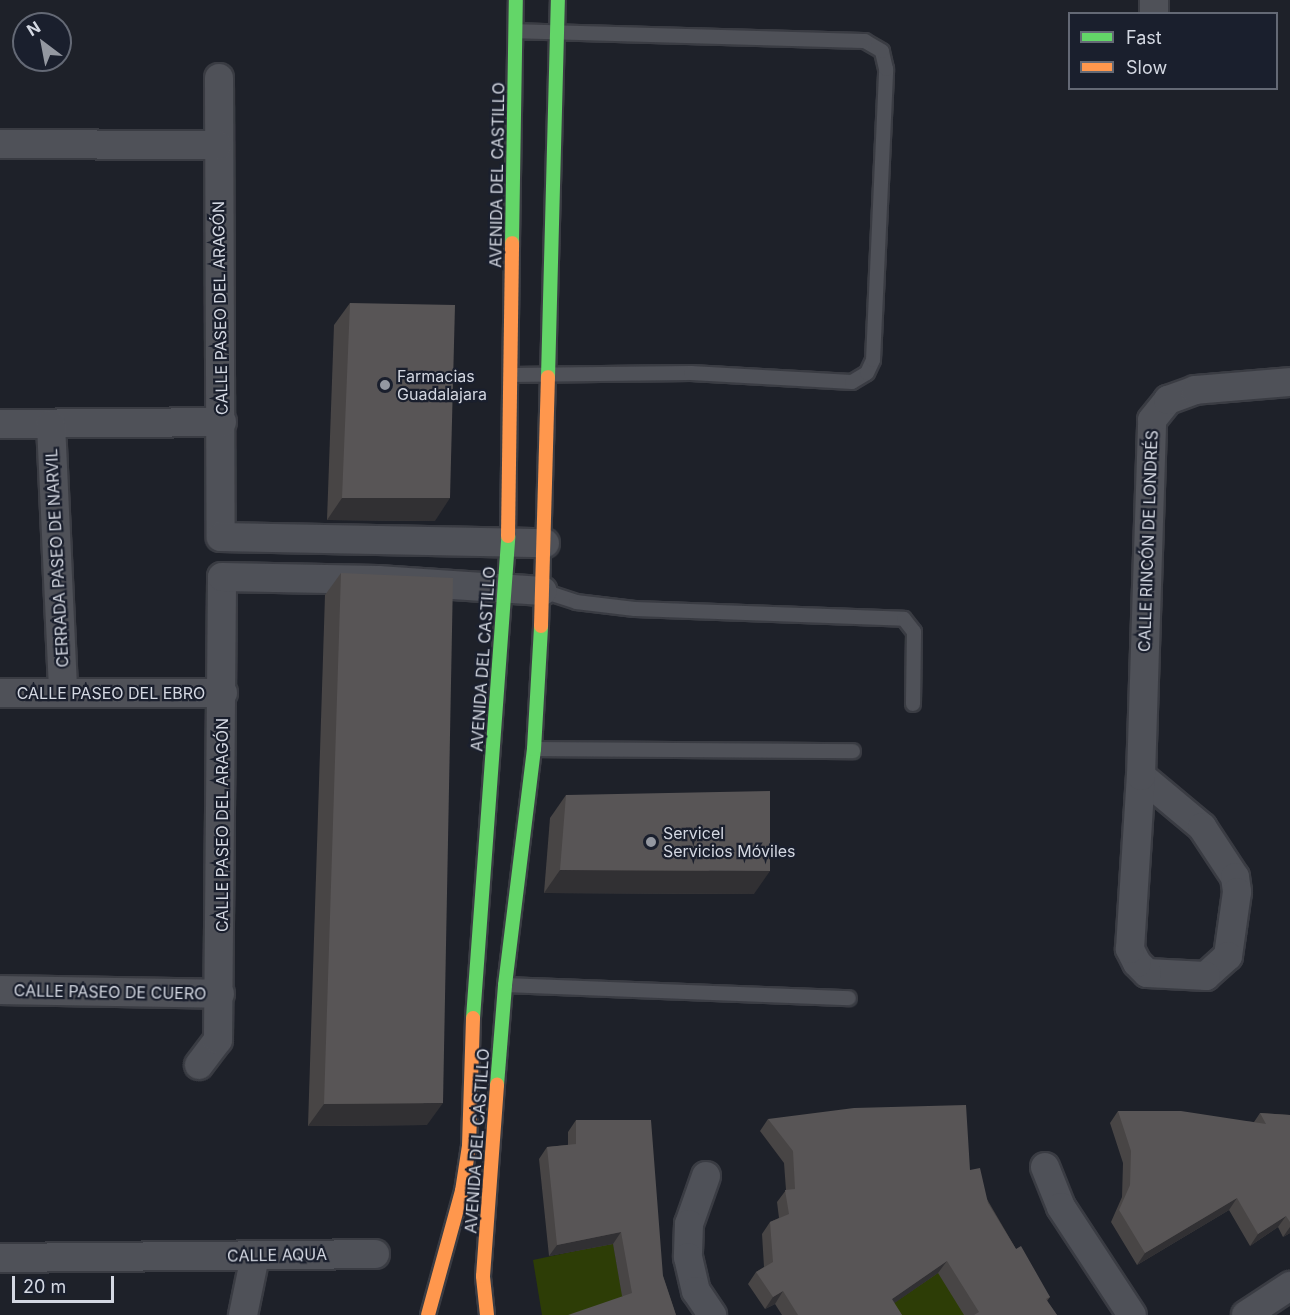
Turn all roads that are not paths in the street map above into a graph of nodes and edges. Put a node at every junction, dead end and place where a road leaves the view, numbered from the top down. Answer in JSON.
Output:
{"nodes":[{"id":1,"x":516,"y":0,"type":"edge"},
{"id":2,"x":558,"y":0,"type":"edge"},
{"id":3,"x":516,"y":31,"type":"junction"},
{"id":4,"x":556,"y":32,"type":"junction"},
{"id":5,"x":219,"y":78,"type":"dead end"},
{"id":6,"x":0,"y":144,"type":"edge"},
{"id":7,"x":218,"y":145,"type":"junction"},
{"id":8,"x":511,"y":375,"type":"junction"},
{"id":9,"x":550,"y":375,"type":"junction"},
{"id":10,"x":1290,"y":382,"type":"edge"},
{"id":11,"x":222,"y":422,"type":"junction"},
{"id":12,"x":0,"y":424,"type":"edge"},
{"id":13,"x":51,"y":424,"type":"junction"},
{"id":14,"x":284,"y":538,"type":"junction"},
{"id":15,"x":508,"y":542,"type":"junction"},
{"id":16,"x":545,"y":543,"type":"junction"},
{"id":17,"x":284,"y":578,"type":"junction"},
{"id":18,"x":505,"y":589,"type":"junction"},
{"id":19,"x":543,"y":591,"type":"junction"},
{"id":20,"x":63,"y":692,"type":"junction"},
{"id":21,"x":0,"y":693,"type":"edge"},
{"id":22,"x":223,"y":693,"type":"junction"},
{"id":23,"x":913,"y":704,"type":"dead end"},
{"id":24,"x":534,"y":749,"type":"junction"},
{"id":25,"x":853,"y":751,"type":"dead end"},
{"id":26,"x":1141,"y":776,"type":"junction"},
{"id":27,"x":474,"y":982,"type":"junction"},
{"id":28,"x":505,"y":985,"type":"junction"},
{"id":29,"x":0,"y":990,"type":"edge"},
{"id":30,"x":220,"y":994,"type":"junction"},
{"id":31,"x":849,"y":998,"type":"dead end"},
{"id":32,"x":199,"y":1065,"type":"dead end"},
{"id":33,"x":1045,"y":1167,"type":"dead end"},
{"id":34,"x":706,"y":1176,"type":"dead end"},
{"id":35,"x":375,"y":1254,"type":"dead end"},
{"id":36,"x":255,"y":1256,"type":"junction"},
{"id":37,"x":0,"y":1258,"type":"edge"},
{"id":38,"x":1290,"y":1286,"type":"edge"},
{"id":39,"x":243,"y":1315,"type":"edge"},
{"id":40,"x":428,"y":1315,"type":"edge"},
{"id":41,"x":487,"y":1315,"type":"edge"},
{"id":42,"x":712,"y":1315,"type":"edge"},
{"id":43,"x":1132,"y":1315,"type":"edge"},
{"id":44,"x":1246,"y":1315,"type":"edge"}],
"edges":[{"from":1,"to":3,"type":"main road","name":"AVENIDA DEL CASTILLO"},
{"from":2,"to":4,"type":"main road","name":"AVENIDA DEL CASTILLO"},
{"from":3,"to":4,"type":"lane"},
{"from":3,"to":8,"type":"main road","name":"AVENIDA DEL CASTILLO"},
{"from":4,"to":9,"type":"main road","name":"AVENIDA DEL CASTILLO"},
{"from":4,"to":9,"type":"lane"},
{"from":5,"to":7,"type":"street","name":"CALLE PASEO DEL ARAGÓN"},
{"from":6,"to":7,"type":"street"},
{"from":7,"to":11,"type":"street","name":"CALLE PASEO DEL ARAGÓN"},
{"from":8,"to":9,"type":"lane"},
{"from":8,"to":15,"type":"main road","name":"AVENIDA DEL CASTILLO"},
{"from":9,"to":16,"type":"main road","name":"AVENIDA DEL CASTILLO"},
{"from":10,"to":26,"type":"street","name":"CALLE RINCÓN DE LONDRÉS"},
{"from":11,"to":13,"type":"street"},
{"from":11,"to":14,"type":"street","name":"CALLE PASEO DEL ARAGÓN"},
{"from":12,"to":13,"type":"street"},
{"from":13,"to":20,"type":"street","name":"CERRADA PASEO DE NARVIL"},
{"from":14,"to":15,"type":"street"},
{"from":14,"to":17,"type":"street"},
{"from":15,"to":16,"type":"street"},
{"from":15,"to":18,"type":"main road","name":"AVENIDA DEL CASTILLO"},
{"from":16,"to":19,"type":"main road","name":"AVENIDA DEL CASTILLO"},
{"from":17,"to":18,"type":"street"},
{"from":17,"to":22,"type":"street","name":"CALLE PASEO DEL ARAGÓN"},
{"from":18,"to":19,"type":"street"},
{"from":18,"to":27,"type":"main road","name":"AVENIDA DEL CASTILLO"},
{"from":19,"to":23,"type":"lane"},
{"from":19,"to":24,"type":"main road","name":"AVENIDA DEL CASTILLO"},
{"from":20,"to":21,"type":"street","name":"CALLE PASEO DEL EBRO"},
{"from":20,"to":22,"type":"street","name":"CALLE PASEO DEL EBRO"},
{"from":22,"to":30,"type":"street","name":"CALLE PASEO DEL ARAGÓN"},
{"from":24,"to":25,"type":"lane"},
{"from":24,"to":28,"type":"main road","name":"AVENIDA DEL CASTILLO"},
{"from":26,"to":26,"type":"street","name":"CALLE RINCÓN DE LONDRÉS"},
{"from":27,"to":28,"type":"main road"},
{"from":27,"to":40,"type":"main road","name":"AVENIDA DEL CASTILLO"},
{"from":28,"to":31,"type":"lane"},
{"from":28,"to":41,"type":"main road","name":"AVENIDA DEL CASTILLO"},
{"from":29,"to":30,"type":"street","name":"CALLE PASEO DE CUERO"},
{"from":30,"to":32,"type":"street","name":"CALLE PASEO DEL ARAGÓN"},
{"from":33,"to":43,"type":"street"},
{"from":34,"to":42,"type":"street"},
{"from":35,"to":36,"type":"street","name":"CALLE AQUA"},
{"from":36,"to":37,"type":"street","name":"CALLE AQUA"},
{"from":36,"to":39,"type":"street"},
{"from":38,"to":44,"type":"street"}]}
